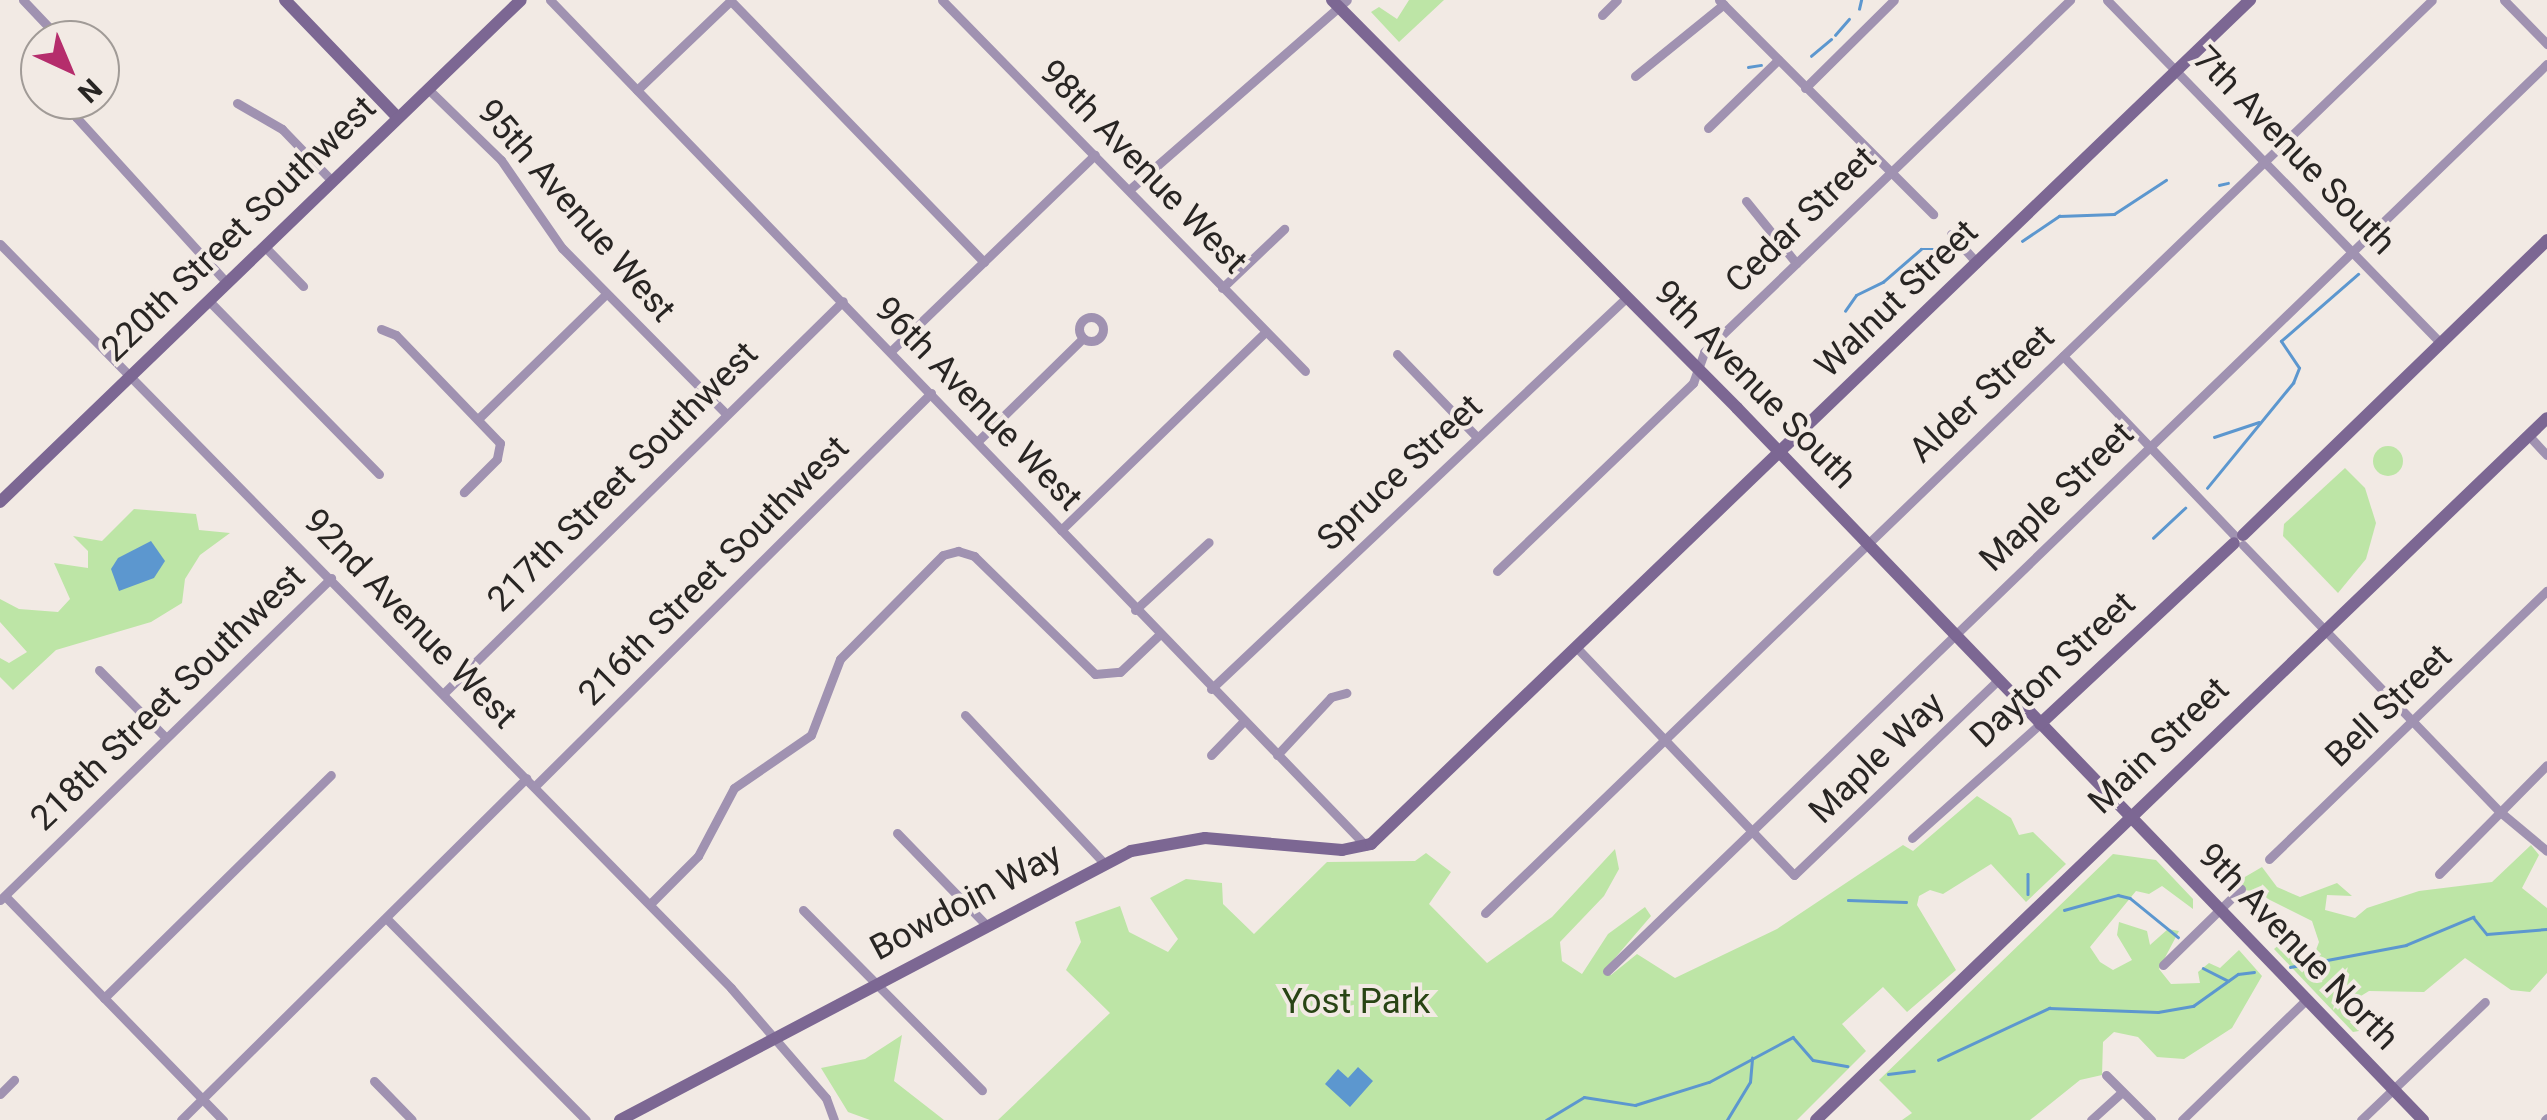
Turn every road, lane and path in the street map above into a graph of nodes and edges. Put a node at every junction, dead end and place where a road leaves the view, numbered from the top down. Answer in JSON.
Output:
{"nodes":[{"id":1,"x":23,"y":0,"type":"edge"},
{"id":2,"x":284,"y":0,"type":"edge"},
{"id":3,"x":521,"y":0,"type":"edge"},
{"id":4,"x":550,"y":0,"type":"edge"},
{"id":5,"x":942,"y":0,"type":"edge"},
{"id":6,"x":1618,"y":0,"type":"edge"},
{"id":7,"x":1894,"y":0,"type":"edge"},
{"id":8,"x":2070,"y":0,"type":"edge"},
{"id":9,"x":2107,"y":0,"type":"edge"},
{"id":10,"x":2250,"y":0,"type":"edge"},
{"id":11,"x":2432,"y":0,"type":"edge"},
{"id":12,"x":2504,"y":0,"type":"edge"},
{"id":13,"x":730,"y":1,"type":"edge"},
{"id":14,"x":1340,"y":2,"type":"edge"},
{"id":15,"x":1721,"y":2,"type":"edge"},
{"id":16,"x":1602,"y":15,"type":"dead end"},
{"id":17,"x":42,"y":20,"type":"edge"},
{"id":18,"x":2547,"y":44,"type":"edge"},
{"id":19,"x":1778,"y":60,"type":"junction"},
{"id":20,"x":2547,"y":64,"type":"edge"},
{"id":21,"x":2176,"y":70,"type":"junction"},
{"id":22,"x":1635,"y":76,"type":"dead end"},
{"id":23,"x":1805,"y":88,"type":"junction"},
{"id":24,"x":428,"y":89,"type":"junction"},
{"id":25,"x":637,"y":90,"type":"junction"},
{"id":26,"x":237,"y":103,"type":"dead end"},
{"id":27,"x":398,"y":118,"type":"junction"},
{"id":28,"x":79,"y":120,"type":"edge"},
{"id":29,"x":1708,"y":128,"type":"dead end"},
{"id":30,"x":1095,"y":155,"type":"junction"},
{"id":31,"x":2266,"y":164,"type":"junction"},
{"id":32,"x":1889,"y":174,"type":"junction"},
{"id":33,"x":332,"y":181,"type":"junction"},
{"id":34,"x":1129,"y":190,"type":"junction"},
{"id":35,"x":1746,"y":201,"type":"dead end"},
{"id":36,"x":1933,"y":214,"type":"dead end"},
{"id":37,"x":1284,"y":230,"type":"dead end"},
{"id":38,"x":1951,"y":234,"type":"dead end"},
{"id":39,"x":2547,"y":240,"type":"edge"},
{"id":40,"x":0,"y":244,"type":"edge"},
{"id":41,"x":264,"y":246,"type":"junction"},
{"id":42,"x":2353,"y":251,"type":"junction"},
{"id":43,"x":984,"y":262,"type":"junction"},
{"id":44,"x":1796,"y":263,"type":"junction"},
{"id":45,"x":1978,"y":264,"type":"junction"},
{"id":46,"x":226,"y":282,"type":"junction"},
{"id":47,"x":303,"y":286,"type":"dead end"},
{"id":48,"x":1222,"y":288,"type":"junction"},
{"id":49,"x":606,"y":294,"type":"junction"},
{"id":50,"x":1627,"y":297,"type":"junction"},
{"id":51,"x":208,"y":300,"type":"junction"},
{"id":52,"x":843,"y":301,"type":"junction"},
{"id":53,"x":381,"y":329,"type":"dead end"},
{"id":54,"x":1265,"y":332,"type":"junction"},
{"id":55,"x":1083,"y":338,"type":"dead end"},
{"id":56,"x":2440,"y":342,"type":"junction"},
{"id":57,"x":890,"y":351,"type":"junction"},
{"id":58,"x":1397,"y":354,"type":"dead end"},
{"id":59,"x":2063,"y":356,"type":"junction"},
{"id":60,"x":1698,"y":368,"type":"junction"},
{"id":61,"x":1305,"y":371,"type":"dead end"},
{"id":62,"x":131,"y":374,"type":"junction"},
{"id":63,"x":930,"y":392,"type":"junction"},
{"id":64,"x":725,"y":413,"type":"junction"},
{"id":65,"x":479,"y":418,"type":"junction"},
{"id":66,"x":2547,"y":418,"type":"edge"},
{"id":67,"x":2529,"y":436,"type":"junction"},
{"id":68,"x":1477,"y":437,"type":"junction"},
{"id":69,"x":978,"y":441,"type":"junction"},
{"id":70,"x":2149,"y":445,"type":"junction"},
{"id":71,"x":1780,"y":453,"type":"junction"},
{"id":72,"x":2547,"y":455,"type":"edge"},
{"id":73,"x":379,"y":474,"type":"dead end"},
{"id":74,"x":464,"y":492,"type":"dead end"},
{"id":75,"x":0,"y":502,"type":"edge"},
{"id":76,"x":1060,"y":530,"type":"junction"},
{"id":77,"x":2238,"y":540,"type":"junction"},
{"id":78,"x":1208,"y":542,"type":"dead end"},
{"id":79,"x":1866,"y":542,"type":"junction"},
{"id":80,"x":1497,"y":571,"type":"dead end"},
{"id":81,"x":331,"y":578,"type":"junction"},
{"id":82,"x":2547,"y":590,"type":"edge"},
{"id":83,"x":1135,"y":610,"type":"junction"},
{"id":84,"x":2324,"y":630,"type":"junction"},
{"id":85,"x":1955,"y":634,"type":"junction"},
{"id":86,"x":1158,"y":635,"type":"junction"},
{"id":87,"x":1577,"y":648,"type":"junction"},
{"id":88,"x":98,"y":670,"type":"dead end"},
{"id":89,"x":1998,"y":680,"type":"junction"},
{"id":90,"x":1211,"y":689,"type":"junction"},
{"id":91,"x":444,"y":692,"type":"junction"},
{"id":92,"x":1346,"y":693,"type":"dead end"},
{"id":93,"x":965,"y":715,"type":"dead end"},
{"id":94,"x":1243,"y":722,"type":"junction"},
{"id":95,"x":2413,"y":722,"type":"junction"},
{"id":96,"x":2040,"y":724,"type":"junction"},
{"id":97,"x":165,"y":738,"type":"junction"},
{"id":98,"x":1663,"y":738,"type":"junction"},
{"id":99,"x":1211,"y":755,"type":"dead end"},
{"id":100,"x":1276,"y":755,"type":"junction"},
{"id":101,"x":2547,"y":765,"type":"edge"},
{"id":102,"x":331,"y":775,"type":"dead end"},
{"id":103,"x":531,"y":782,"type":"junction"},
{"id":104,"x":2499,"y":811,"type":"junction"},
{"id":105,"x":2130,"y":816,"type":"junction"},
{"id":106,"x":1750,"y":830,"type":"junction"},
{"id":107,"x":897,"y":832,"type":"dead end"},
{"id":108,"x":1912,"y":838,"type":"dead end"},
{"id":109,"x":1366,"y":846,"type":"junction"},
{"id":110,"x":2547,"y":851,"type":"edge"},
{"id":111,"x":2269,"y":860,"type":"dead end"},
{"id":112,"x":1104,"y":862,"type":"junction"},
{"id":113,"x":2440,"y":874,"type":"dead end"},
{"id":114,"x":2241,"y":889,"type":"dead end"},
{"id":115,"x":2,"y":898,"type":"edge"},
{"id":116,"x":650,"y":904,"type":"junction"},
{"id":117,"x":2220,"y":909,"type":"junction"},
{"id":118,"x":803,"y":910,"type":"dead end"},
{"id":119,"x":1485,"y":913,"type":"dead end"},
{"id":120,"x":386,"y":918,"type":"junction"},
{"id":121,"x":986,"y":924,"type":"junction"},
{"id":122,"x":2164,"y":965,"type":"dead end"},
{"id":123,"x":1607,"y":971,"type":"dead end"},
{"id":124,"x":874,"y":985,"type":"junction"},
{"id":125,"x":104,"y":998,"type":"junction"},
{"id":126,"x":2307,"y":1000,"type":"junction"},
{"id":127,"x":2486,"y":1002,"type":"dead end"},
{"id":128,"x":773,"y":1039,"type":"junction"},
{"id":129,"x":2106,"y":1075,"type":"dead end"},
{"id":130,"x":14,"y":1080,"type":"dead end"},
{"id":131,"x":374,"y":1081,"type":"dead end"},
{"id":132,"x":982,"y":1090,"type":"dead end"},
{"id":133,"x":2392,"y":1090,"type":"junction"},
{"id":134,"x":2122,"y":1092,"type":"junction"},
{"id":135,"x":0,"y":1094,"type":"edge"},
{"id":136,"x":202,"y":1098,"type":"junction"},
{"id":137,"x":180,"y":1120,"type":"edge"},
{"id":138,"x":223,"y":1120,"type":"edge"},
{"id":139,"x":412,"y":1120,"type":"edge"},
{"id":140,"x":586,"y":1120,"type":"edge"},
{"id":141,"x":620,"y":1120,"type":"edge"},
{"id":142,"x":834,"y":1120,"type":"edge"},
{"id":143,"x":1816,"y":1120,"type":"edge"},
{"id":144,"x":2091,"y":1120,"type":"edge"},
{"id":145,"x":2150,"y":1120,"type":"edge"},
{"id":146,"x":2182,"y":1120,"type":"edge"},
{"id":147,"x":2361,"y":1120,"type":"edge"},
{"id":148,"x":2422,"y":1120,"type":"edge"}],
"edges":[{"from":1,"to":17,"type":"street"},
{"from":2,"to":27,"type":"street"},
{"from":3,"to":24,"type":"street","name":"220th Street Southwest"},
{"from":4,"to":25,"type":"street","name":"96th Avenue West"},
{"from":5,"to":30,"type":"street","name":"98th Avenue West"},
{"from":6,"to":16,"type":"street"},
{"from":7,"to":23,"type":"street"},
{"from":8,"to":32,"type":"street","name":"Cedar Street"},
{"from":9,"to":21,"type":"street","name":"7th Avenue South"},
{"from":10,"to":21,"type":"street","name":"Walnut Street"},
{"from":11,"to":31,"type":"street","name":"Alder Street"},
{"from":12,"to":18,"type":"street"},
{"from":13,"to":25,"type":"street"},
{"from":13,"to":43,"type":"street"},
{"from":14,"to":34,"type":"street"},
{"from":14,"to":50,"type":"street","name":"9th Avenue South"},
{"from":15,"to":19,"type":"street"},
{"from":15,"to":22,"type":"street"},
{"from":19,"to":23,"type":"street"},
{"from":19,"to":29,"type":"street"},
{"from":20,"to":42,"type":"street","name":"Maple Street"},
{"from":21,"to":31,"type":"street","name":"7th Avenue South"},
{"from":21,"to":45,"type":"street","name":"Walnut Street"},
{"from":23,"to":32,"type":"street"},
{"from":24,"to":27,"type":"street","name":"220th Street Southwest"},
{"from":24,"to":49,"type":"street","name":"95th Avenue West"},
{"from":25,"to":52,"type":"street","name":"96th Avenue West"},
{"from":26,"to":33,"type":"street"},
{"from":27,"to":33,"type":"street","name":"220th Street Southwest"},
{"from":28,"to":46,"type":"street"},
{"from":30,"to":34,"type":"street","name":"98th Avenue West"},
{"from":30,"to":43,"type":"street"},
{"from":31,"to":42,"type":"street","name":"7th Avenue South"},
{"from":31,"to":59,"type":"street","name":"Alder Street"},
{"from":32,"to":36,"type":"street"},
{"from":32,"to":44,"type":"street","name":"Cedar Street"},
{"from":33,"to":41,"type":"street","name":"220th Street Southwest"},
{"from":34,"to":48,"type":"street","name":"98th Avenue West"},
{"from":35,"to":44,"type":"street"},
{"from":37,"to":48,"type":"street"},
{"from":38,"to":45,"type":"street"},
{"from":39,"to":56,"type":"street","name":"Dayton Street"},
{"from":40,"to":62,"type":"street","name":"92nd Avenue West"},
{"from":41,"to":46,"type":"street","name":"220th Street Southwest"},
{"from":41,"to":47,"type":"street"},
{"from":42,"to":56,"type":"street","name":"7th Avenue South"},
{"from":42,"to":70,"type":"street","name":"Maple Street"},
{"from":43,"to":57,"type":"street"},
{"from":44,"to":60,"type":"street","name":"Cedar Street"},
{"from":45,"to":71,"type":"street","name":"Walnut Street"},
{"from":46,"to":51,"type":"street","name":"220th Street Southwest"},
{"from":48,"to":54,"type":"street","name":"98th Avenue West"},
{"from":49,"to":64,"type":"street","name":"95th Avenue West"},
{"from":49,"to":65,"type":"street"},
{"from":50,"to":60,"type":"street","name":"9th Avenue South"},
{"from":50,"to":68,"type":"street","name":"Spruce Street"},
{"from":51,"to":62,"type":"street","name":"220th Street Southwest"},
{"from":51,"to":73,"type":"street"},
{"from":52,"to":57,"type":"street","name":"96th Avenue West"},
{"from":52,"to":64,"type":"street","name":"217th Street Southwest"},
{"from":53,"to":65,"type":"street"},
{"from":54,"to":61,"type":"street","name":"98th Avenue West"},
{"from":54,"to":76,"type":"street"},
{"from":55,"to":69,"type":"street"},
{"from":56,"to":77,"type":"street","name":"Dayton Street"},
{"from":57,"to":63,"type":"street","name":"96th Avenue West"},
{"from":58,"to":68,"type":"street"},
{"from":59,"to":70,"type":"street"},
{"from":59,"to":79,"type":"street","name":"Alder Street"},
{"from":60,"to":71,"type":"street","name":"9th Avenue South"},
{"from":60,"to":80,"type":"street","name":"Cedar Street"},
{"from":62,"to":75,"type":"street","name":"220th Street Southwest"},
{"from":62,"to":81,"type":"street","name":"92nd Avenue West"},
{"from":63,"to":69,"type":"street","name":"96th Avenue West"},
{"from":63,"to":103,"type":"street","name":"216th Street Southwest"},
{"from":64,"to":91,"type":"street","name":"217th Street Southwest"},
{"from":65,"to":74,"type":"street"},
{"from":66,"to":67,"type":"street","name":"Main Street"},
{"from":67,"to":72,"type":"street"},
{"from":67,"to":84,"type":"street","name":"Main Street"},
{"from":68,"to":90,"type":"street","name":"Spruce Street"},
{"from":69,"to":76,"type":"street","name":"96th Avenue West"},
{"from":70,"to":77,"type":"street"},
{"from":70,"to":85,"type":"street","name":"Maple Street"},
{"from":71,"to":79,"type":"street","name":"9th Avenue South"},
{"from":71,"to":87,"type":"street","name":"Walnut Street"},
{"from":76,"to":83,"type":"street","name":"96th Avenue West"},
{"from":77,"to":84,"type":"street"},
{"from":77,"to":96,"type":"street","name":"Dayton Street"},
{"from":78,"to":83,"type":"street"},
{"from":79,"to":85,"type":"street","name":"9th Avenue South"},
{"from":79,"to":98,"type":"street","name":"Alder Street"},
{"from":81,"to":91,"type":"street","name":"92nd Avenue West"},
{"from":81,"to":97,"type":"street","name":"218th Street Southwest"},
{"from":82,"to":95,"type":"street","name":"Bell Street"},
{"from":83,"to":86,"type":"street","name":"96th Avenue West"},
{"from":84,"to":95,"type":"street"},
{"from":84,"to":105,"type":"street","name":"Main Street"},
{"from":85,"to":89,"type":"street","name":"9th Avenue South"},
{"from":85,"to":106,"type":"street","name":"Maple Street"},
{"from":86,"to":90,"type":"street","name":"96th Avenue West"},
{"from":86,"to":116,"type":"street"},
{"from":87,"to":98,"type":"street"},
{"from":87,"to":109,"type":"street","name":"Walnut Street"},
{"from":88,"to":97,"type":"street"},
{"from":89,"to":96,"type":"street","name":"9th Avenue South"},
{"from":89,"to":106,"type":"street","name":"Maple Way"},
{"from":90,"to":94,"type":"street","name":"96th Avenue West"},
{"from":91,"to":103,"type":"street","name":"92nd Avenue West"},
{"from":92,"to":100,"type":"street"},
{"from":93,"to":112,"type":"street"},
{"from":94,"to":99,"type":"street"},
{"from":94,"to":100,"type":"street","name":"96th Avenue West"},
{"from":95,"to":104,"type":"street"},
{"from":95,"to":111,"type":"street","name":"Bell Street"},
{"from":96,"to":105,"type":"street","name":"9th Avenue South"},
{"from":96,"to":108,"type":"street","name":"Dayton Street"},
{"from":97,"to":115,"type":"street","name":"218th Street Southwest"},
{"from":98,"to":106,"type":"street"},
{"from":98,"to":119,"type":"street","name":"Alder Street"},
{"from":100,"to":109,"type":"street","name":"96th Avenue West"},
{"from":101,"to":104,"type":"street"},
{"from":102,"to":125,"type":"street"},
{"from":103,"to":116,"type":"street","name":"92nd Avenue West"},
{"from":103,"to":120,"type":"street","name":"216th Street Southwest"},
{"from":104,"to":110,"type":"street"},
{"from":104,"to":113,"type":"street"},
{"from":105,"to":117,"type":"street","name":"9th Avenue North"},
{"from":105,"to":143,"type":"street","name":"Main Street"},
{"from":106,"to":123,"type":"street","name":"Maple Street"},
{"from":107,"to":121,"type":"street"},
{"from":109,"to":112,"type":"street","name":"Bowdoin Way"},
{"from":112,"to":121,"type":"street","name":"Bowdoin Way"},
{"from":114,"to":117,"type":"street"},
{"from":115,"to":125,"type":"street"},
{"from":116,"to":128,"type":"street","name":"92nd Avenue West"},
{"from":117,"to":122,"type":"street"},
{"from":117,"to":126,"type":"street","name":"9th Avenue North"},
{"from":118,"to":124,"type":"street"},
{"from":120,"to":136,"type":"street","name":"216th Street Southwest"},
{"from":120,"to":140,"type":"street"},
{"from":121,"to":124,"type":"street","name":"Bowdoin Way"},
{"from":124,"to":128,"type":"street","name":"Bowdoin Way"},
{"from":124,"to":132,"type":"street"},
{"from":125,"to":136,"type":"street"},
{"from":126,"to":133,"type":"street","name":"9th Avenue North"},
{"from":126,"to":146,"type":"street"},
{"from":127,"to":133,"type":"street"},
{"from":128,"to":141,"type":"street","name":"Bowdoin Way"},
{"from":128,"to":142,"type":"street","name":"92nd Avenue West"},
{"from":129,"to":134,"type":"street"},
{"from":130,"to":135,"type":"street"},
{"from":131,"to":139,"type":"street"},
{"from":133,"to":147,"type":"street"},
{"from":133,"to":148,"type":"street","name":"9th Avenue North"},
{"from":134,"to":144,"type":"street"},
{"from":134,"to":145,"type":"street"},
{"from":136,"to":137,"type":"street","name":"216th Street Southwest"},
{"from":136,"to":138,"type":"street"}]}
